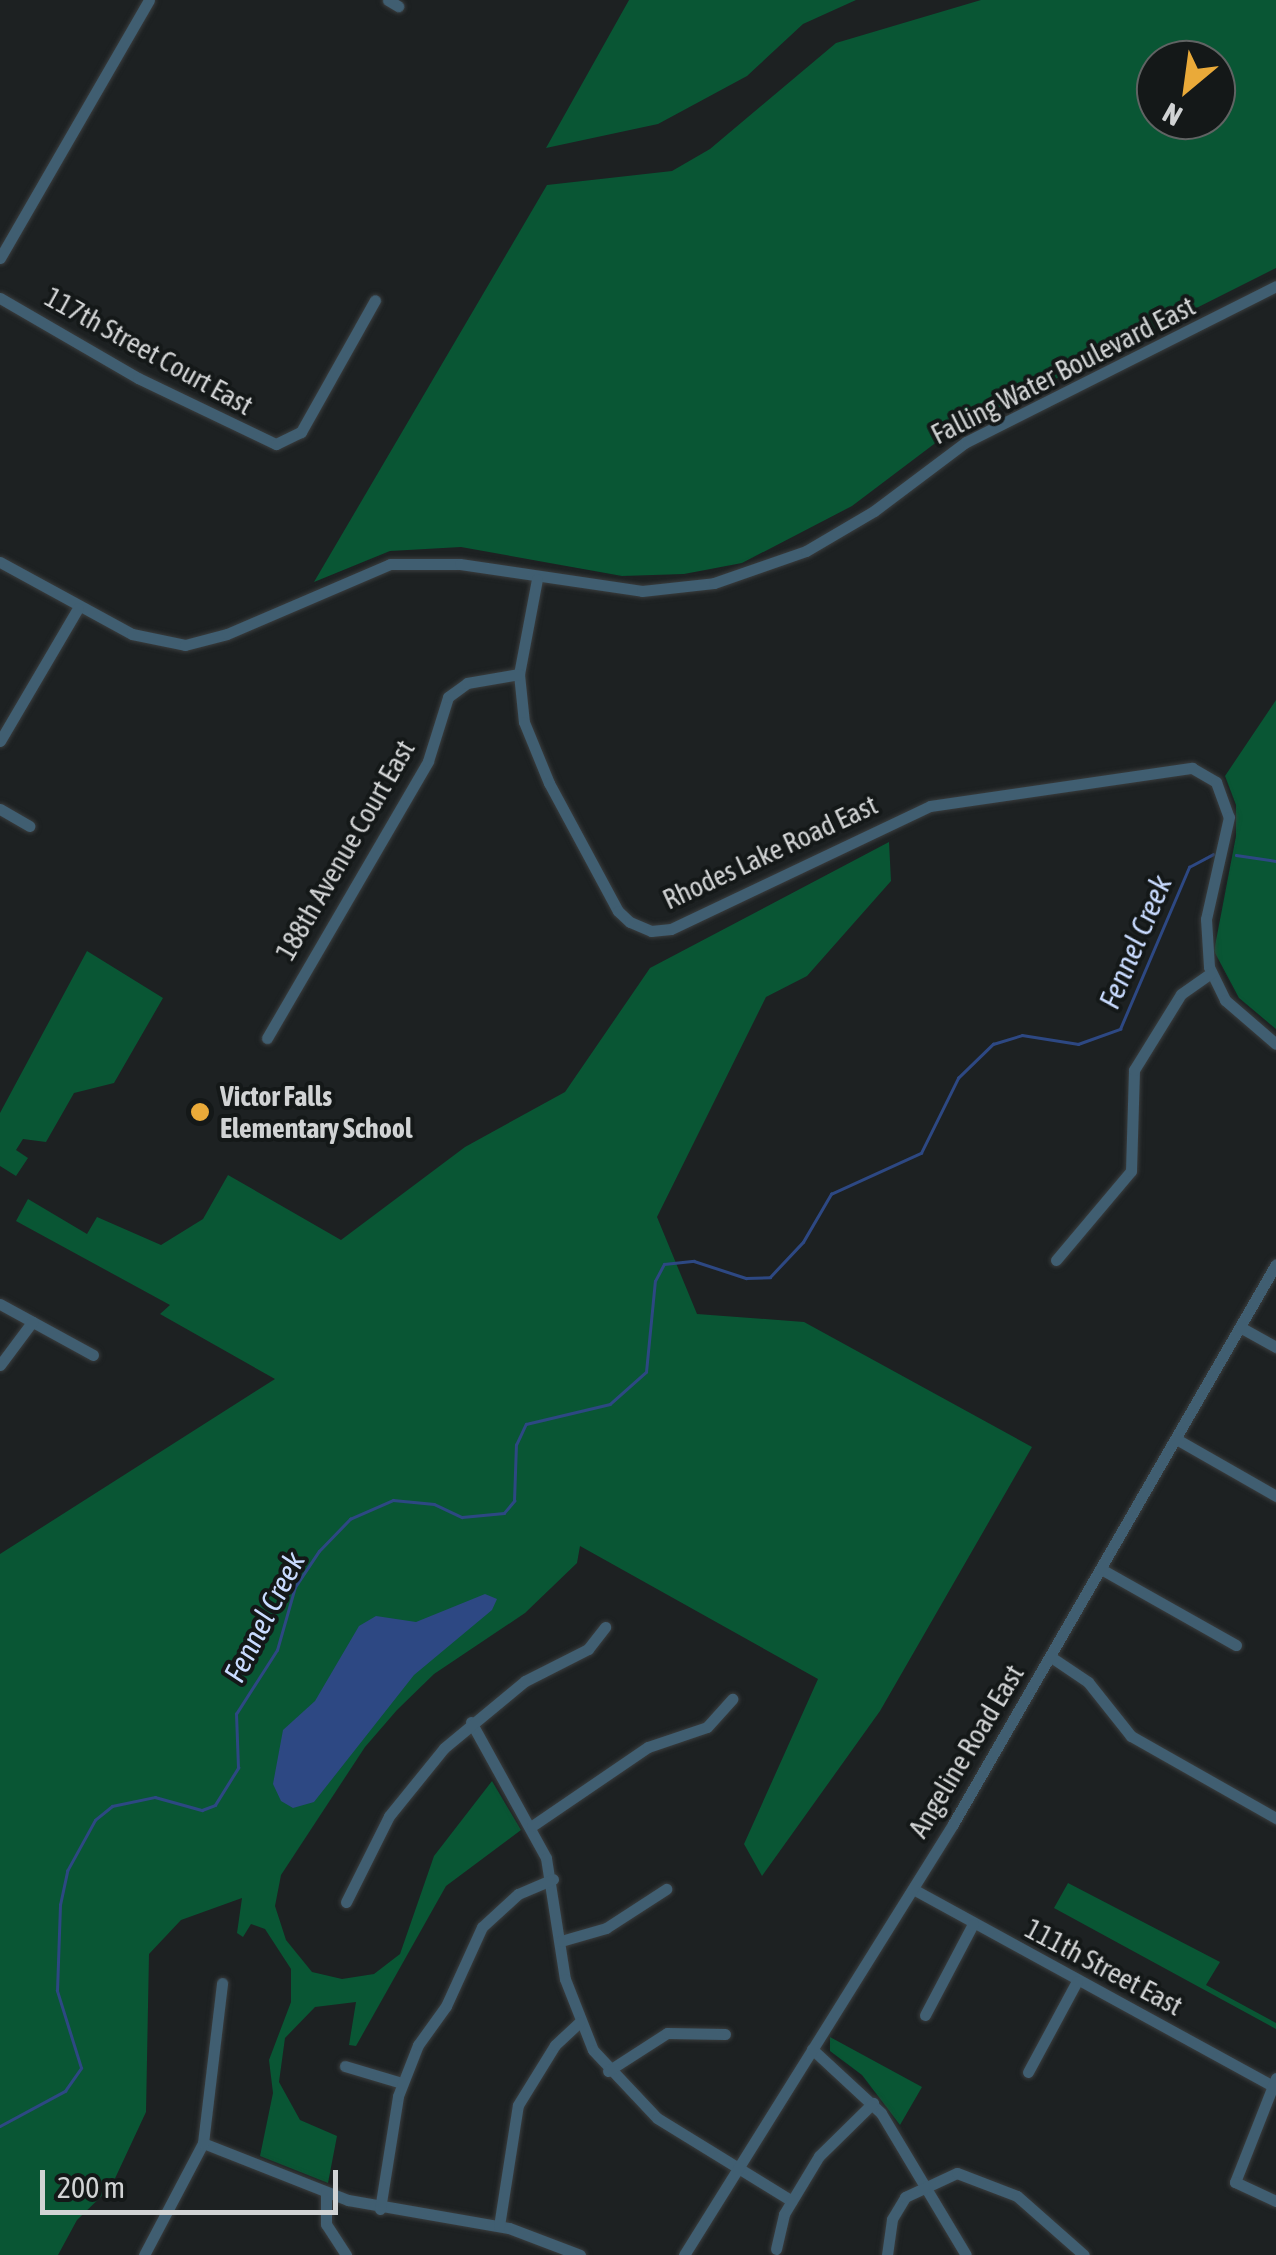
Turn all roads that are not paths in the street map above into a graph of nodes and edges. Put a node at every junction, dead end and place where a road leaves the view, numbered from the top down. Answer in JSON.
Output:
{"nodes":[{"id":1,"x":148,"y":0,"type":"edge"},
{"id":2,"x":0,"y":258,"type":"edge"},
{"id":3,"x":1276,"y":286,"type":"edge"},
{"id":4,"x":0,"y":298,"type":"edge"},
{"id":5,"x":375,"y":300,"type":"dead end"},
{"id":6,"x":0,"y":562,"type":"edge"},
{"id":7,"x":537,"y":579,"type":"junction"},
{"id":8,"x":78,"y":608,"type":"junction"},
{"id":9,"x":519,"y":674,"type":"junction"},
{"id":10,"x":0,"y":741,"type":"edge"},
{"id":11,"x":0,"y":809,"type":"edge"},
{"id":12,"x":29,"y":826,"type":"dead end"},
{"id":13,"x":1211,"y":973,"type":"junction"},
{"id":14,"x":267,"y":1038,"type":"dead end"},
{"id":15,"x":1276,"y":1044,"type":"edge"},
{"id":16,"x":1056,"y":1260,"type":"dead end"},
{"id":17,"x":1276,"y":1264,"type":"edge"},
{"id":18,"x":0,"y":1304,"type":"edge"},
{"id":19,"x":32,"y":1322,"type":"junction"},
{"id":20,"x":1240,"y":1327,"type":"junction"},
{"id":21,"x":1276,"y":1347,"type":"edge"},
{"id":22,"x":92,"y":1355,"type":"dead end"},
{"id":23,"x":0,"y":1365,"type":"edge"},
{"id":24,"x":1178,"y":1440,"type":"junction"},
{"id":25,"x":1276,"y":1496,"type":"edge"},
{"id":26,"x":1101,"y":1569,"type":"junction"},
{"id":27,"x":606,"y":1627,"type":"dead end"},
{"id":28,"x":1236,"y":1645,"type":"dead end"},
{"id":29,"x":1051,"y":1657,"type":"junction"},
{"id":30,"x":732,"y":1699,"type":"dead end"},
{"id":31,"x":471,"y":1722,"type":"junction"},
{"id":32,"x":1276,"y":1818,"type":"edge"},
{"id":33,"x":532,"y":1826,"type":"junction"},
{"id":34,"x":553,"y":1879,"type":"junction"},
{"id":35,"x":666,"y":1889,"type":"dead end"},
{"id":36,"x":913,"y":1889,"type":"junction"},
{"id":37,"x":346,"y":1902,"type":"dead end"},
{"id":38,"x":973,"y":1924,"type":"junction"},
{"id":39,"x":560,"y":1941,"type":"junction"},
{"id":40,"x":1076,"y":1981,"type":"junction"},
{"id":41,"x":222,"y":1983,"type":"dead end"},
{"id":42,"x":925,"y":2015,"type":"dead end"},
{"id":43,"x":579,"y":2023,"type":"junction"},
{"id":44,"x":725,"y":2034,"type":"dead end"},
{"id":45,"x":812,"y":2049,"type":"junction"},
{"id":46,"x":345,"y":2066,"type":"dead end"},
{"id":47,"x":608,"y":2071,"type":"junction"},
{"id":48,"x":1028,"y":2072,"type":"dead end"},
{"id":49,"x":1274,"y":2082,"type":"edge"},
{"id":50,"x":402,"y":2083,"type":"junction"},
{"id":51,"x":874,"y":2103,"type":"junction"},
{"id":52,"x":203,"y":2143,"type":"junction"},
{"id":53,"x":738,"y":2168,"type":"junction"},
{"id":54,"x":922,"y":2185,"type":"junction"},
{"id":55,"x":326,"y":2192,"type":"junction"},
{"id":56,"x":792,"y":2201,"type":"junction"},
{"id":57,"x":1276,"y":2201,"type":"edge"},
{"id":58,"x":380,"y":2209,"type":"junction"},
{"id":59,"x":498,"y":2226,"type":"junction"},
{"id":60,"x":776,"y":2249,"type":"dead end"},
{"id":61,"x":144,"y":2255,"type":"edge"},
{"id":62,"x":346,"y":2255,"type":"edge"},
{"id":63,"x":580,"y":2255,"type":"edge"},
{"id":64,"x":684,"y":2255,"type":"edge"},
{"id":65,"x":887,"y":2255,"type":"edge"},
{"id":66,"x":966,"y":2255,"type":"edge"},
{"id":67,"x":1084,"y":2255,"type":"edge"}],
"edges":[{"from":1,"to":2,"type":"street"},
{"from":3,"to":7,"type":"street","name":"Falling Water Boulevard East"},
{"from":4,"to":5,"type":"street","name":"117th Street Court East"},
{"from":6,"to":8,"type":"street"},
{"from":7,"to":8,"type":"street"},
{"from":7,"to":9,"type":"street","name":"Rhodes Lake Road East"},
{"from":8,"to":10,"type":"street"},
{"from":9,"to":13,"type":"street","name":"Rhodes Lake Road East"},
{"from":9,"to":14,"type":"street","name":"188th Avenue Court East"},
{"from":11,"to":12,"type":"street"},
{"from":13,"to":15,"type":"street","name":"Rhodes Lake Road East"},
{"from":13,"to":16,"type":"street"},
{"from":17,"to":20,"type":"street","name":"Angeline Road East"},
{"from":18,"to":19,"type":"street"},
{"from":19,"to":22,"type":"street"},
{"from":19,"to":23,"type":"street"},
{"from":20,"to":21,"type":"street"},
{"from":20,"to":24,"type":"street","name":"Angeline Road East"},
{"from":24,"to":25,"type":"street"},
{"from":24,"to":26,"type":"street","name":"Angeline Road East"},
{"from":26,"to":28,"type":"street"},
{"from":26,"to":29,"type":"street","name":"Angeline Road East"},
{"from":27,"to":31,"type":"street"},
{"from":29,"to":32,"type":"street"},
{"from":29,"to":36,"type":"street","name":"Angeline Road East"},
{"from":30,"to":33,"type":"street"},
{"from":31,"to":33,"type":"street"},
{"from":31,"to":37,"type":"street"},
{"from":33,"to":34,"type":"street"},
{"from":34,"to":39,"type":"street"},
{"from":34,"to":50,"type":"street"},
{"from":35,"to":39,"type":"street"},
{"from":36,"to":38,"type":"street","name":"111th Street East"},
{"from":36,"to":45,"type":"street","name":"Angeline Road East"},
{"from":38,"to":40,"type":"street","name":"111th Street East"},
{"from":38,"to":42,"type":"street"},
{"from":39,"to":43,"type":"street"},
{"from":40,"to":48,"type":"street"},
{"from":40,"to":49,"type":"street","name":"111th Street East"},
{"from":41,"to":52,"type":"street"},
{"from":43,"to":47,"type":"street"},
{"from":43,"to":59,"type":"street"},
{"from":44,"to":47,"type":"street"},
{"from":45,"to":51,"type":"street"},
{"from":45,"to":53,"type":"street","name":"Angeline Road East"},
{"from":46,"to":50,"type":"street"},
{"from":47,"to":53,"type":"street"},
{"from":49,"to":57,"type":"street"},
{"from":50,"to":58,"type":"street"},
{"from":51,"to":54,"type":"street"},
{"from":51,"to":56,"type":"street"},
{"from":52,"to":55,"type":"street"},
{"from":52,"to":61,"type":"street"},
{"from":53,"to":56,"type":"street"},
{"from":53,"to":64,"type":"street","name":"Angeline Road East"},
{"from":54,"to":65,"type":"street"},
{"from":54,"to":66,"type":"street"},
{"from":54,"to":67,"type":"street"},
{"from":55,"to":58,"type":"street"},
{"from":55,"to":62,"type":"street"},
{"from":56,"to":60,"type":"street"},
{"from":58,"to":59,"type":"street"},
{"from":59,"to":63,"type":"street"}]}
